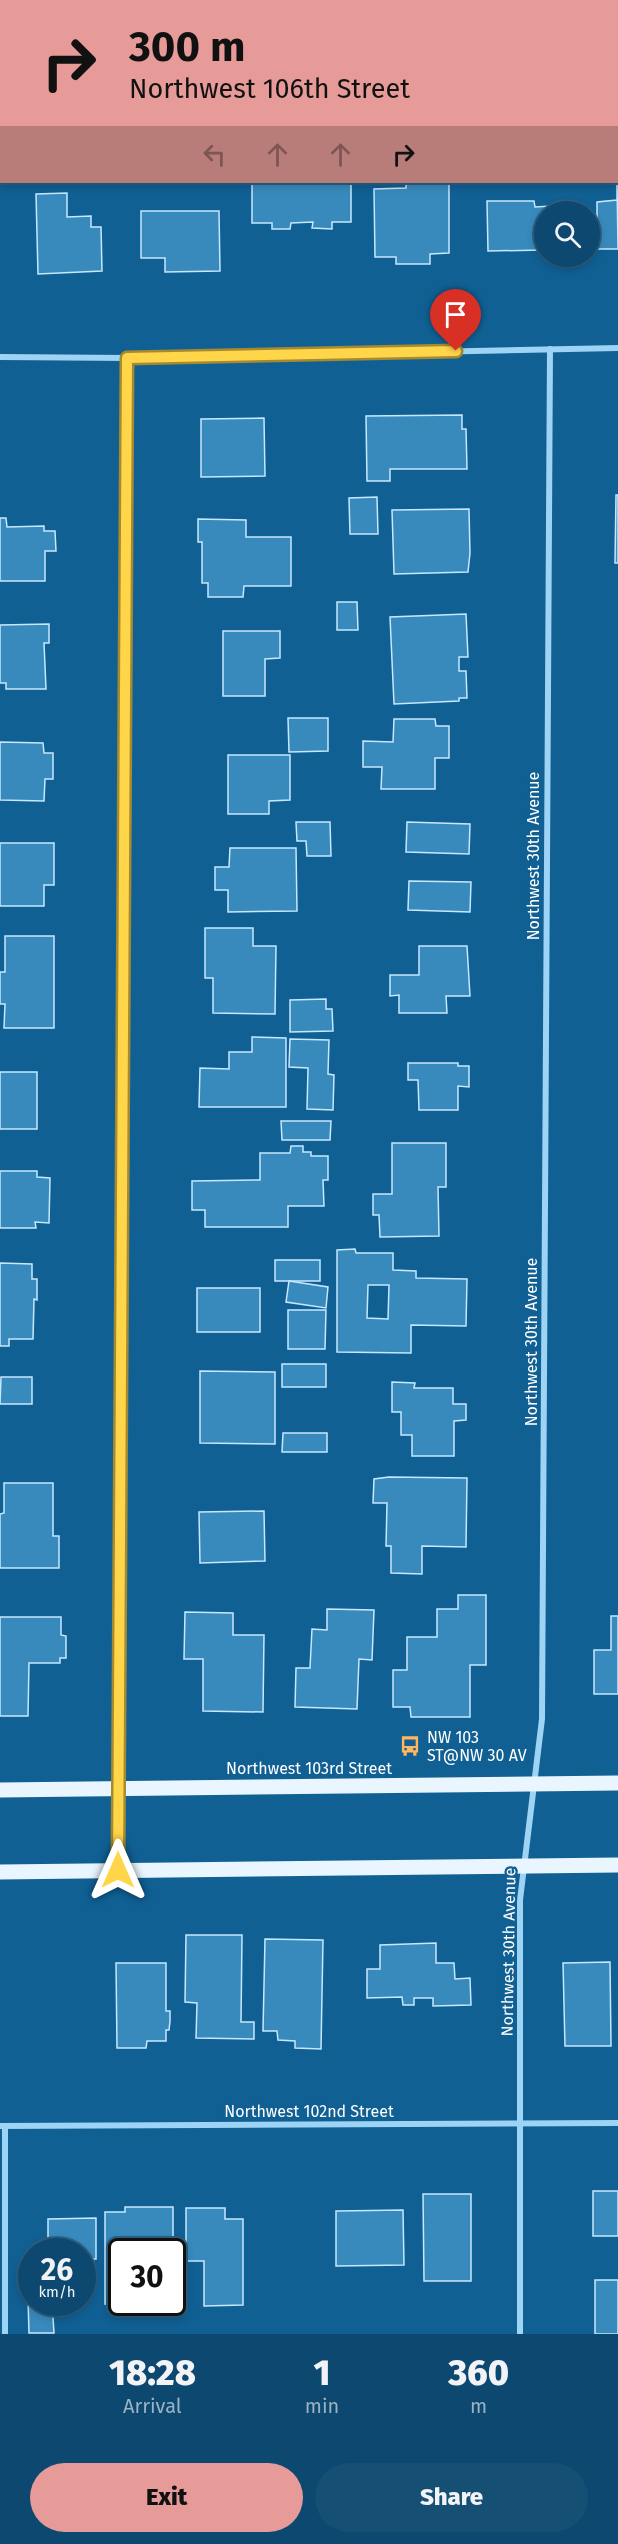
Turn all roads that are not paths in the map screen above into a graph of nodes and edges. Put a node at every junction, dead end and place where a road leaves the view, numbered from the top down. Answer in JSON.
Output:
{"nodes":[{"id":1,"x":618,"y":348,"type":"edge"},
{"id":2,"x":550,"y":349,"type":"junction"},
{"id":3,"x":0,"y":357,"type":"edge"},
{"id":4,"x":127,"y":358,"type":"junction"},
{"id":5,"x":618,"y":1783,"type":"edge"},
{"id":6,"x":533,"y":1785,"type":"junction"},
{"id":7,"x":119,"y":1788,"type":"junction"},
{"id":8,"x":0,"y":1790,"type":"edge"},
{"id":9,"x":618,"y":1865,"type":"edge"},
{"id":10,"x":523,"y":1866,"type":"junction"},
{"id":11,"x":118,"y":1870,"type":"junction"},
{"id":12,"x":0,"y":1872,"type":"edge"},
{"id":13,"x":618,"y":2123,"type":"edge"},
{"id":14,"x":520,"y":2124,"type":"junction"},
{"id":15,"x":2,"y":2126,"type":"edge"},
{"id":16,"x":4,"y":2334,"type":"edge"},
{"id":17,"x":520,"y":2334,"type":"edge"}],
"edges":[{"from":1,"to":2,"type":"street"},
{"from":2,"to":4,"type":"street"},
{"from":2,"to":6,"type":"street","name":"Northwest 30th Avenue"},
{"from":3,"to":4,"type":"street"},
{"from":4,"to":7,"type":"street"},
{"from":5,"to":6,"type":"main road","name":"Northwest 103rd Street"},
{"from":6,"to":7,"type":"main road","name":"Northwest 103rd Street"},
{"from":6,"to":10,"type":"street","name":"Northwest 30th Avenue"},
{"from":7,"to":8,"type":"main road","name":"Northwest 103rd Street"},
{"from":7,"to":11,"type":"street"},
{"from":9,"to":10,"type":"main road"},
{"from":10,"to":11,"type":"main road"},
{"from":10,"to":14,"type":"street","name":"Northwest 30th Avenue"},
{"from":11,"to":12,"type":"main road"},
{"from":13,"to":14,"type":"street","name":"Northwest 102nd Street"},
{"from":14,"to":15,"type":"street","name":"Northwest 102nd Street"},
{"from":14,"to":17,"type":"street","name":"Northwest 30th Avenue"},
{"from":15,"to":16,"type":"street"}]}
